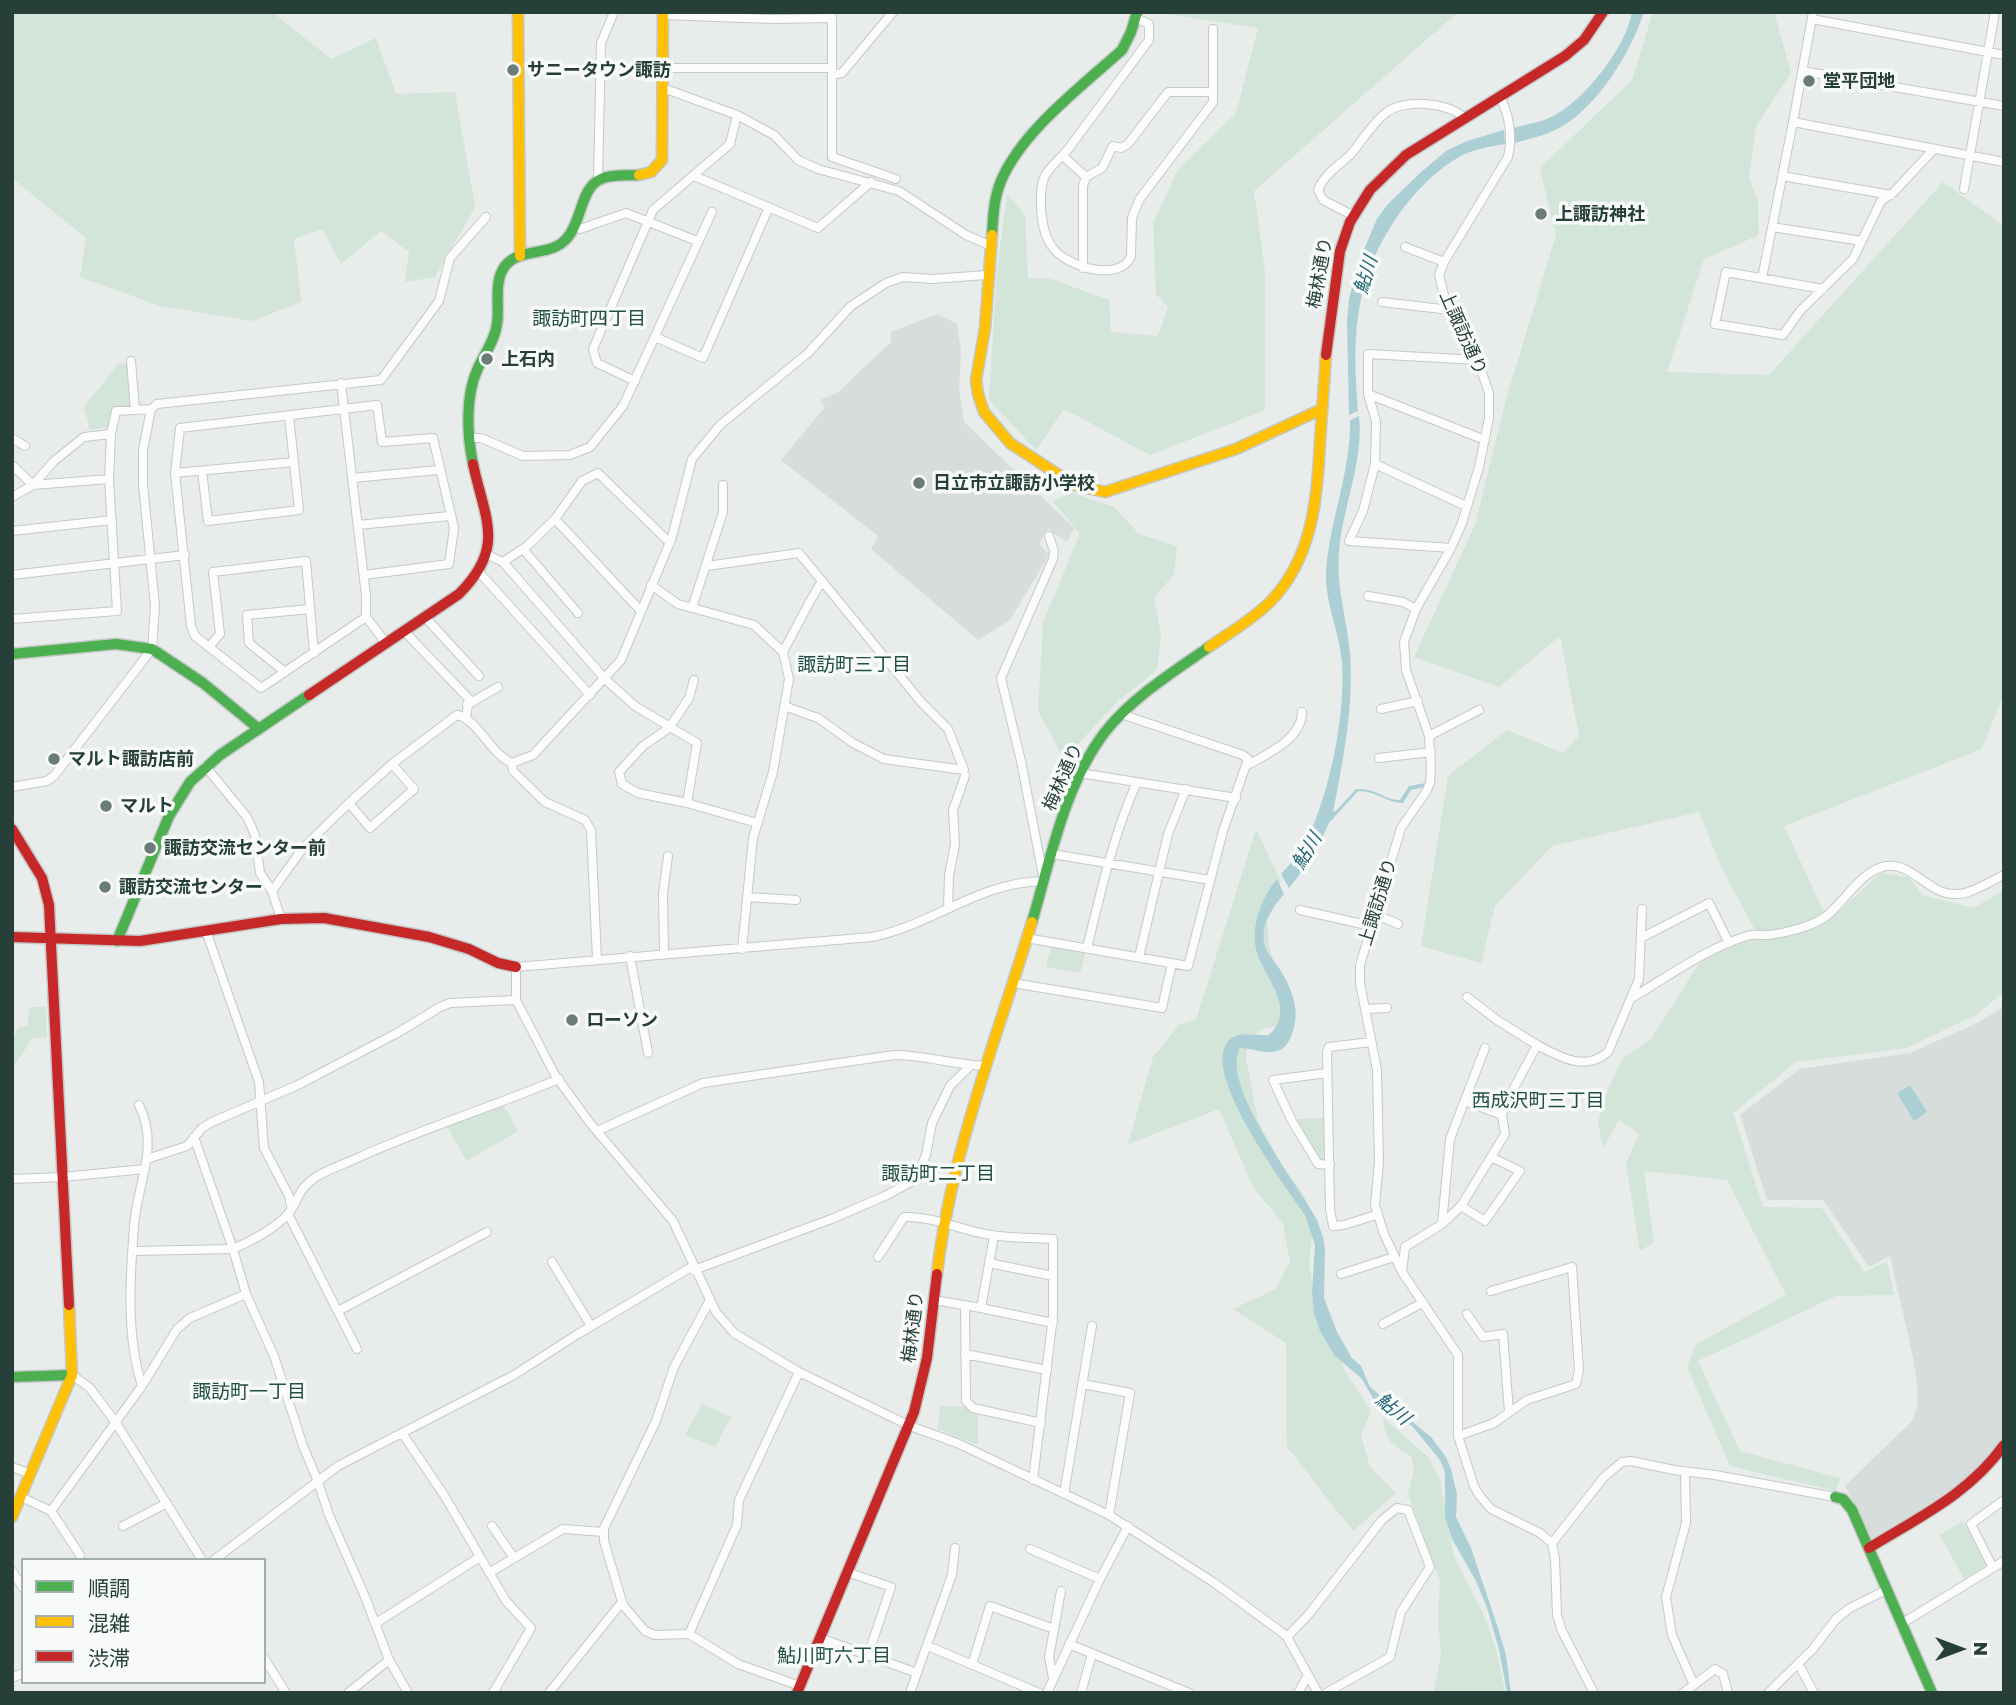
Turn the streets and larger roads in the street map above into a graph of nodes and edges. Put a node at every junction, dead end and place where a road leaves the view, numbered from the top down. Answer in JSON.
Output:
{"nodes":[{"id":1,"x":518,"y":12,"type":"edge"},
{"id":2,"x":614,"y":12,"type":"edge"},
{"id":3,"x":893,"y":12,"type":"edge"},
{"id":4,"x":1603,"y":12,"type":"edge"},
{"id":5,"x":1996,"y":12,"type":"edge"},
{"id":6,"x":663,"y":14,"type":"edge"},
{"id":7,"x":1136,"y":15,"type":"edge"},
{"id":8,"x":772,"y":16,"type":"edge"},
{"id":9,"x":1812,"y":16,"type":"edge"},
{"id":10,"x":1213,"y":29,"type":"dead end"},
{"id":11,"x":1988,"y":52,"type":"junction"},
{"id":12,"x":2004,"y":54,"type":"edge"},
{"id":13,"x":663,"y":68,"type":"junction"},
{"id":14,"x":1802,"y":71,"type":"junction"},
{"id":15,"x":832,"y":72,"type":"junction"},
{"id":16,"x":663,"y":88,"type":"junction"},
{"id":17,"x":1213,"y":92,"type":"junction"},
{"id":18,"x":1500,"y":97,"type":"junction"},
{"id":19,"x":1979,"y":102,"type":"junction"},
{"id":20,"x":2004,"y":106,"type":"edge"},
{"id":21,"x":737,"y":115,"type":"junction"},
{"id":22,"x":1464,"y":118,"type":"junction"},
{"id":23,"x":1793,"y":122,"type":"junction"},
{"id":24,"x":1933,"y":150,"type":"junction"},
{"id":25,"x":1063,"y":156,"type":"junction"},
{"id":26,"x":1970,"y":156,"type":"junction"},
{"id":27,"x":2004,"y":162,"type":"edge"},
{"id":28,"x":694,"y":176,"type":"junction"},
{"id":29,"x":1782,"y":176,"type":"junction"},
{"id":30,"x":1086,"y":177,"type":"junction"},
{"id":31,"x":896,"y":178,"type":"dead end"},
{"id":32,"x":598,"y":180,"type":"junction"},
{"id":33,"x":871,"y":182,"type":"junction"},
{"id":34,"x":1964,"y":189,"type":"dead end"},
{"id":35,"x":1891,"y":195,"type":"junction"},
{"id":36,"x":769,"y":208,"type":"junction"},
{"id":37,"x":712,"y":212,"type":"dead end"},
{"id":38,"x":1354,"y":216,"type":"junction"},
{"id":39,"x":485,"y":217,"type":"dead end"},
{"id":40,"x":649,"y":222,"type":"junction"},
{"id":41,"x":576,"y":227,"type":"junction"},
{"id":42,"x":1772,"y":227,"type":"junction"},
{"id":43,"x":697,"y":241,"type":"junction"},
{"id":44,"x":1861,"y":242,"type":"junction"},
{"id":45,"x":989,"y":245,"type":"junction"},
{"id":46,"x":1405,"y":247,"type":"dead end"},
{"id":47,"x":520,"y":256,"type":"junction"},
{"id":48,"x":1444,"y":261,"type":"junction"},
{"id":49,"x":1083,"y":268,"type":"junction"},
{"id":50,"x":987,"y":275,"type":"junction"},
{"id":51,"x":1762,"y":278,"type":"junction"},
{"id":52,"x":1823,"y":289,"type":"junction"},
{"id":53,"x":1382,"y":302,"type":"dead end"},
{"id":54,"x":1450,"y":310,"type":"junction"},
{"id":55,"x":655,"y":337,"type":"junction"},
{"id":56,"x":1478,"y":360,"type":"junction"},
{"id":57,"x":131,"y":361,"type":"dead end"},
{"id":58,"x":635,"y":381,"type":"junction"},
{"id":59,"x":341,"y":383,"type":"junction"},
{"id":60,"x":1368,"y":394,"type":"junction"},
{"id":61,"x":151,"y":409,"type":"junction"},
{"id":62,"x":344,"y":409,"type":"junction"},
{"id":63,"x":1322,"y":409,"type":"junction"},
{"id":64,"x":135,"y":410,"type":"junction"},
{"id":65,"x":289,"y":416,"type":"junction"},
{"id":66,"x":111,"y":434,"type":"junction"},
{"id":67,"x":12,"y":438,"type":"edge"},
{"id":68,"x":470,"y":438,"type":"junction"},
{"id":69,"x":1485,"y":440,"type":"junction"},
{"id":70,"x":25,"y":446,"type":"dead end"},
{"id":71,"x":294,"y":462,"type":"junction"},
{"id":72,"x":1376,"y":464,"type":"junction"},
{"id":73,"x":12,"y":466,"type":"edge"},
{"id":74,"x":439,"y":470,"type":"junction"},
{"id":75,"x":202,"y":471,"type":"junction"},
{"id":76,"x":175,"y":473,"type":"junction"},
{"id":77,"x":352,"y":478,"type":"junction"},
{"id":78,"x":109,"y":479,"type":"junction"},
{"id":79,"x":33,"y":485,"type":"junction"},
{"id":80,"x":723,"y":485,"type":"dead end"},
{"id":81,"x":12,"y":496,"type":"edge"},
{"id":82,"x":1466,"y":506,"type":"junction"},
{"id":83,"x":450,"y":516,"type":"junction"},
{"id":84,"x":555,"y":519,"type":"junction"},
{"id":85,"x":112,"y":520,"type":"junction"},
{"id":86,"x":358,"y":525,"type":"junction"},
{"id":87,"x":12,"y":531,"type":"edge"},
{"id":88,"x":1049,"y":536,"type":"dead end"},
{"id":89,"x":670,"y":543,"type":"junction"},
{"id":90,"x":1451,"y":548,"type":"junction"},
{"id":91,"x":523,"y":549,"type":"junction"},
{"id":92,"x":185,"y":555,"type":"junction"},
{"id":93,"x":488,"y":555,"type":"junction"},
{"id":94,"x":150,"y":559,"type":"junction"},
{"id":95,"x":503,"y":562,"type":"junction"},
{"id":96,"x":114,"y":564,"type":"junction"},
{"id":97,"x":707,"y":566,"type":"junction"},
{"id":98,"x":480,"y":572,"type":"junction"},
{"id":99,"x":12,"y":575,"type":"edge"},
{"id":100,"x":364,"y":575,"type":"junction"},
{"id":101,"x":822,"y":581,"type":"junction"},
{"id":102,"x":651,"y":585,"type":"junction"},
{"id":103,"x":1367,"y":596,"type":"dead end"},
{"id":104,"x":692,"y":608,"type":"junction"},
{"id":105,"x":1416,"y":609,"type":"junction"},
{"id":106,"x":310,"y":610,"type":"junction"},
{"id":107,"x":640,"y":610,"type":"junction"},
{"id":108,"x":578,"y":613,"type":"dead end"},
{"id":109,"x":366,"y":617,"type":"junction"},
{"id":110,"x":425,"y":617,"type":"junction"},
{"id":111,"x":12,"y":619,"type":"edge"},
{"id":112,"x":404,"y":631,"type":"junction"},
{"id":113,"x":386,"y":643,"type":"junction"},
{"id":114,"x":209,"y":647,"type":"junction"},
{"id":115,"x":152,"y":649,"type":"junction"},
{"id":116,"x":314,"y":653,"type":"junction"},
{"id":117,"x":783,"y":653,"type":"junction"},
{"id":118,"x":12,"y":654,"type":"edge"},
{"id":119,"x":285,"y":672,"type":"junction"},
{"id":120,"x":480,"y":676,"type":"dead end"},
{"id":121,"x":605,"y":679,"type":"junction"},
{"id":122,"x":694,"y":680,"type":"dead end"},
{"id":123,"x":498,"y":687,"type":"dead end"},
{"id":124,"x":590,"y":695,"type":"junction"},
{"id":125,"x":1418,"y":701,"type":"junction"},
{"id":126,"x":467,"y":705,"type":"junction"},
{"id":127,"x":784,"y":706,"type":"junction"},
{"id":128,"x":1381,"y":709,"type":"dead end"},
{"id":129,"x":1479,"y":710,"type":"dead end"},
{"id":130,"x":1302,"y":712,"type":"dead end"},
{"id":131,"x":1121,"y":714,"type":"junction"},
{"id":132,"x":466,"y":717,"type":"junction"},
{"id":133,"x":669,"y":728,"type":"junction"},
{"id":134,"x":259,"y":729,"type":"junction"},
{"id":135,"x":1429,"y":736,"type":"junction"},
{"id":136,"x":1431,"y":752,"type":"junction"},
{"id":137,"x":1379,"y":758,"type":"dead end"},
{"id":138,"x":512,"y":763,"type":"junction"},
{"id":139,"x":392,"y":764,"type":"junction"},
{"id":140,"x":205,"y":766,"type":"junction"},
{"id":141,"x":1246,"y":766,"type":"junction"},
{"id":142,"x":1080,"y":774,"type":"junction"},
{"id":143,"x":965,"y":775,"type":"dead end"},
{"id":144,"x":1137,"y":782,"type":"junction"},
{"id":145,"x":12,"y":787,"type":"edge"},
{"id":146,"x":1186,"y":789,"type":"junction"},
{"id":147,"x":1236,"y":798,"type":"junction"},
{"id":148,"x":349,"y":803,"type":"junction"},
{"id":149,"x":687,"y":803,"type":"junction"},
{"id":150,"x":757,"y":823,"type":"junction"},
{"id":151,"x":12,"y":829,"type":"edge"},
{"id":152,"x":1052,"y":854,"type":"junction"},
{"id":153,"x":668,"y":856,"type":"dead end"},
{"id":154,"x":1107,"y":864,"type":"junction"},
{"id":155,"x":1159,"y":871,"type":"junction"},
{"id":156,"x":2004,"y":876,"type":"edge"},
{"id":157,"x":1210,"y":880,"type":"junction"},
{"id":158,"x":1044,"y":881,"type":"junction"},
{"id":159,"x":272,"y":891,"type":"junction"},
{"id":160,"x":747,"y":897,"type":"junction"},
{"id":161,"x":796,"y":900,"type":"dead end"},
{"id":162,"x":948,"y":908,"type":"junction"},
{"id":163,"x":1642,"y":909,"type":"dead end"},
{"id":164,"x":1300,"y":910,"type":"dead end"},
{"id":165,"x":1374,"y":914,"type":"junction"},
{"id":166,"x":281,"y":919,"type":"junction"},
{"id":167,"x":1398,"y":924,"type":"dead end"},
{"id":168,"x":1371,"y":926,"type":"junction"},
{"id":169,"x":206,"y":931,"type":"junction"},
{"id":170,"x":12,"y":937,"type":"edge"},
{"id":171,"x":51,"y":938,"type":"junction"},
{"id":172,"x":1026,"y":938,"type":"junction"},
{"id":173,"x":1642,"y":938,"type":"junction"},
{"id":174,"x":117,"y":941,"type":"junction"},
{"id":175,"x":1729,"y":943,"type":"junction"},
{"id":176,"x":742,"y":948,"type":"junction"},
{"id":177,"x":1087,"y":948,"type":"junction"},
{"id":178,"x":664,"y":954,"type":"junction"},
{"id":179,"x":630,"y":956,"type":"junction"},
{"id":180,"x":1139,"y":957,"type":"junction"},
{"id":181,"x":597,"y":959,"type":"junction"},
{"id":182,"x":1172,"y":963,"type":"junction"},
{"id":183,"x":516,"y":967,"type":"junction"},
{"id":184,"x":1013,"y":982,"type":"junction"},
{"id":185,"x":1467,"y":997,"type":"dead end"},
{"id":186,"x":1633,"y":997,"type":"junction"},
{"id":187,"x":516,"y":1000,"type":"junction"},
{"id":188,"x":1387,"y":1008,"type":"dead end"},
{"id":189,"x":1365,"y":1009,"type":"junction"},
{"id":190,"x":1371,"y":1042,"type":"junction"},
{"id":191,"x":1536,"y":1045,"type":"junction"},
{"id":192,"x":1485,"y":1048,"type":"dead end"},
{"id":193,"x":648,"y":1054,"type":"dead end"},
{"id":194,"x":971,"y":1065,"type":"junction"},
{"id":195,"x":987,"y":1066,"type":"junction"},
{"id":196,"x":1327,"y":1073,"type":"junction"},
{"id":197,"x":559,"y":1079,"type":"junction"},
{"id":198,"x":1465,"y":1101,"type":"junction"},
{"id":199,"x":261,"y":1103,"type":"junction"},
{"id":200,"x":139,"y":1105,"type":"dead end"},
{"id":201,"x":1503,"y":1115,"type":"junction"},
{"id":202,"x":597,"y":1131,"type":"junction"},
{"id":203,"x":194,"y":1137,"type":"junction"},
{"id":204,"x":1491,"y":1157,"type":"junction"},
{"id":205,"x":147,"y":1159,"type":"junction"},
{"id":206,"x":1330,"y":1165,"type":"junction"},
{"id":207,"x":145,"y":1169,"type":"junction"},
{"id":208,"x":64,"y":1177,"type":"junction"},
{"id":209,"x":12,"y":1179,"type":"edge"},
{"id":210,"x":1461,"y":1206,"type":"junction"},
{"id":211,"x":290,"y":1211,"type":"junction"},
{"id":212,"x":1376,"y":1215,"type":"junction"},
{"id":213,"x":944,"y":1221,"type":"junction"},
{"id":214,"x":1442,"y":1224,"type":"junction"},
{"id":215,"x":487,"y":1232,"type":"dead end"},
{"id":216,"x":994,"y":1236,"type":"junction"},
{"id":217,"x":233,"y":1249,"type":"junction"},
{"id":218,"x":134,"y":1251,"type":"junction"},
{"id":219,"x":878,"y":1257,"type":"dead end"},
{"id":220,"x":1394,"y":1257,"type":"junction"},
{"id":221,"x":552,"y":1262,"type":"dead end"},
{"id":222,"x":989,"y":1263,"type":"junction"},
{"id":223,"x":693,"y":1268,"type":"junction"},
{"id":224,"x":1402,"y":1272,"type":"junction"},
{"id":225,"x":1341,"y":1274,"type":"dead end"},
{"id":226,"x":1053,"y":1276,"type":"junction"},
{"id":227,"x":1491,"y":1291,"type":"dead end"},
{"id":228,"x":246,"y":1294,"type":"junction"},
{"id":229,"x":709,"y":1300,"type":"junction"},
{"id":230,"x":934,"y":1300,"type":"junction"},
{"id":231,"x":1422,"y":1303,"type":"junction"},
{"id":232,"x":965,"y":1305,"type":"junction"},
{"id":233,"x":981,"y":1308,"type":"junction"},
{"id":234,"x":338,"y":1311,"type":"junction"},
{"id":235,"x":1467,"y":1314,"type":"dead end"},
{"id":236,"x":1053,"y":1323,"type":"junction"},
{"id":237,"x":1383,"y":1324,"type":"dead end"},
{"id":238,"x":591,"y":1326,"type":"junction"},
{"id":239,"x":1092,"y":1326,"type":"dead end"},
{"id":240,"x":357,"y":1349,"type":"dead end"},
{"id":241,"x":965,"y":1354,"type":"junction"},
{"id":242,"x":1047,"y":1370,"type":"junction"},
{"id":243,"x":799,"y":1372,"type":"junction"},
{"id":244,"x":72,"y":1375,"type":"junction"},
{"id":245,"x":12,"y":1377,"type":"edge"},
{"id":246,"x":1083,"y":1384,"type":"junction"},
{"id":247,"x":142,"y":1386,"type":"junction"},
{"id":248,"x":1509,"y":1412,"type":"junction"},
{"id":249,"x":116,"y":1423,"type":"junction"},
{"id":250,"x":1041,"y":1423,"type":"junction"},
{"id":251,"x":910,"y":1426,"type":"junction"},
{"id":252,"x":402,"y":1433,"type":"junction"},
{"id":253,"x":1458,"y":1436,"type":"junction"},
{"id":254,"x":2004,"y":1445,"type":"edge"},
{"id":255,"x":12,"y":1467,"type":"edge"},
{"id":256,"x":1685,"y":1472,"type":"junction"},
{"id":257,"x":30,"y":1474,"type":"junction"},
{"id":258,"x":317,"y":1479,"type":"junction"},
{"id":259,"x":1033,"y":1480,"type":"junction"},
{"id":260,"x":1064,"y":1494,"type":"junction"},
{"id":261,"x":21,"y":1497,"type":"junction"},
{"id":262,"x":1835,"y":1497,"type":"joint"},
{"id":263,"x":2004,"y":1500,"type":"edge"},
{"id":264,"x":167,"y":1503,"type":"junction"},
{"id":265,"x":51,"y":1511,"type":"junction"},
{"id":266,"x":13,"y":1514,"type":"edge"},
{"id":267,"x":1109,"y":1515,"type":"junction"},
{"id":268,"x":123,"y":1526,"type":"dead end"},
{"id":269,"x":492,"y":1526,"type":"dead end"},
{"id":270,"x":1128,"y":1526,"type":"junction"},
{"id":271,"x":604,"y":1532,"type":"junction"},
{"id":272,"x":1552,"y":1543,"type":"junction"},
{"id":273,"x":955,"y":1548,"type":"dead end"},
{"id":274,"x":1869,"y":1548,"type":"junction"},
{"id":275,"x":1030,"y":1549,"type":"dead end"},
{"id":276,"x":80,"y":1555,"type":"dead end"},
{"id":277,"x":480,"y":1557,"type":"junction"},
{"id":278,"x":201,"y":1558,"type":"edge"},
{"id":279,"x":217,"y":1558,"type":"edge"},
{"id":280,"x":514,"y":1558,"type":"junction"},
{"id":281,"x":2004,"y":1561,"type":"edge"},
{"id":282,"x":1992,"y":1566,"type":"junction"},
{"id":283,"x":847,"y":1572,"type":"junction"},
{"id":284,"x":489,"y":1573,"type":"junction"},
{"id":285,"x":1100,"y":1579,"type":"junction"},
{"id":286,"x":1886,"y":1590,"type":"junction"},
{"id":287,"x":1061,"y":1591,"type":"dead end"},
{"id":288,"x":622,"y":1602,"type":"junction"},
{"id":289,"x":376,"y":1623,"type":"junction"},
{"id":290,"x":1901,"y":1624,"type":"junction"},
{"id":291,"x":1054,"y":1629,"type":"junction"},
{"id":292,"x":689,"y":1634,"type":"junction"},
{"id":293,"x":1287,"y":1637,"type":"junction"},
{"id":294,"x":820,"y":1638,"type":"junction"},
{"id":295,"x":1069,"y":1644,"type":"junction"},
{"id":296,"x":928,"y":1646,"type":"junction"},
{"id":297,"x":1092,"y":1654,"type":"junction"},
{"id":298,"x":868,"y":1656,"type":"junction"},
{"id":299,"x":266,"y":1661,"type":"edge"},
{"id":300,"x":389,"y":1661,"type":"junction"},
{"id":301,"x":1799,"y":1664,"type":"junction"},
{"id":302,"x":972,"y":1665,"type":"junction"},
{"id":303,"x":917,"y":1673,"type":"junction"},
{"id":304,"x":1308,"y":1675,"type":"junction"},
{"id":305,"x":1053,"y":1679,"type":"junction"},
{"id":306,"x":1694,"y":1685,"type":"junction"},
{"id":307,"x":799,"y":1689,"type":"edge"},
{"id":308,"x":1167,"y":1689,"type":"edge"},
{"id":309,"x":1048,"y":1692,"type":"edge"},
{"id":310,"x":286,"y":1693,"type":"edge"},
{"id":311,"x":348,"y":1693,"type":"edge"},
{"id":312,"x":408,"y":1693,"type":"edge"},
{"id":313,"x":493,"y":1693,"type":"edge"},
{"id":314,"x":549,"y":1693,"type":"edge"},
{"id":315,"x":911,"y":1693,"type":"edge"},
{"id":316,"x":1039,"y":1693,"type":"edge"},
{"id":317,"x":1081,"y":1693,"type":"edge"},
{"id":318,"x":1189,"y":1693,"type":"edge"},
{"id":319,"x":1298,"y":1693,"type":"edge"},
{"id":320,"x":1318,"y":1693,"type":"edge"},
{"id":321,"x":1325,"y":1693,"type":"edge"},
{"id":322,"x":1594,"y":1693,"type":"edge"},
{"id":323,"x":1683,"y":1693,"type":"edge"},
{"id":324,"x":1728,"y":1693,"type":"edge"},
{"id":325,"x":1768,"y":1693,"type":"edge"},
{"id":326,"x":1814,"y":1693,"type":"edge"},
{"id":327,"x":1932,"y":1693,"type":"edge"}],
"edges":[{"from":1,"to":47,"type":"street"},
{"from":2,"to":32,"type":"street"},
{"from":3,"to":15,"type":"street"},
{"from":4,"to":18,"type":"street","name":"梅林通り"},
{"from":5,"to":11,"type":"street"},
{"from":6,"to":8,"type":"street"},
{"from":6,"to":13,"type":"street"},
{"from":7,"to":25,"type":"street"},
{"from":7,"to":45,"type":"street"},
{"from":8,"to":15,"type":"street"},
{"from":9,"to":11,"type":"street"},
{"from":9,"to":14,"type":"street"},
{"from":10,"to":17,"type":"street"},
{"from":11,"to":12,"type":"street"},
{"from":11,"to":19,"type":"street"},
{"from":13,"to":15,"type":"street"},
{"from":13,"to":16,"type":"street"},
{"from":14,"to":19,"type":"street"},
{"from":14,"to":23,"type":"street"},
{"from":15,"to":31,"type":"street"},
{"from":16,"to":21,"type":"street"},
{"from":16,"to":32,"type":"street"},
{"from":17,"to":30,"type":"street"},
{"from":17,"to":49,"type":"street"},
{"from":18,"to":22,"type":"street","name":"梅林通り"},
{"from":18,"to":48,"type":"street"},
{"from":19,"to":20,"type":"street"},
{"from":19,"to":26,"type":"street"},
{"from":21,"to":28,"type":"street"},
{"from":21,"to":33,"type":"street"},
{"from":22,"to":38,"type":"street","name":"梅林通り"},
{"from":22,"to":38,"type":"street"},
{"from":23,"to":24,"type":"street"},
{"from":23,"to":29,"type":"street"},
{"from":24,"to":26,"type":"street"},
{"from":24,"to":35,"type":"street"},
{"from":25,"to":30,"type":"street"},
{"from":25,"to":49,"type":"street"},
{"from":26,"to":27,"type":"street"},
{"from":26,"to":34,"type":"street"},
{"from":28,"to":36,"type":"street"},
{"from":28,"to":40,"type":"street"},
{"from":29,"to":35,"type":"street"},
{"from":29,"to":42,"type":"street"},
{"from":30,"to":49,"type":"street"},
{"from":32,"to":41,"type":"street"},
{"from":33,"to":36,"type":"street"},
{"from":33,"to":45,"type":"street"},
{"from":35,"to":44,"type":"street"},
{"from":36,"to":55,"type":"street"},
{"from":37,"to":43,"type":"street"},
{"from":38,"to":63,"type":"street","name":"梅林通り"},
{"from":39,"to":59,"type":"street"},
{"from":40,"to":41,"type":"street"},
{"from":40,"to":43,"type":"street"},
{"from":40,"to":58,"type":"street"},
{"from":41,"to":47,"type":"street"},
{"from":42,"to":44,"type":"street"},
{"from":42,"to":51,"type":"street"},
{"from":43,"to":55,"type":"street"},
{"from":44,"to":52,"type":"street"},
{"from":45,"to":50,"type":"street"},
{"from":46,"to":48,"type":"street"},
{"from":47,"to":68,"type":"street"},
{"from":48,"to":54,"type":"street","name":"上諏訪通り"},
{"from":50,"to":63,"type":"street"},
{"from":50,"to":89,"type":"street"},
{"from":51,"to":52,"type":"street"},
{"from":51,"to":52,"type":"street"},
{"from":53,"to":54,"type":"street"},
{"from":54,"to":56,"type":"street","name":"上諏訪通り"},
{"from":55,"to":58,"type":"street"},
{"from":56,"to":60,"type":"street"},
{"from":56,"to":69,"type":"street","name":"上諏訪通り"},
{"from":57,"to":64,"type":"street"},
{"from":58,"to":68,"type":"street"},
{"from":59,"to":61,"type":"street"},
{"from":59,"to":62,"type":"street"},
{"from":60,"to":69,"type":"street"},
{"from":60,"to":72,"type":"street"},
{"from":61,"to":64,"type":"street"},
{"from":61,"to":94,"type":"street"},
{"from":62,"to":65,"type":"street"},
{"from":62,"to":74,"type":"street"},
{"from":62,"to":77,"type":"street"},
{"from":63,"to":131,"type":"street","name":"梅林通り"},
{"from":64,"to":66,"type":"street"},
{"from":65,"to":71,"type":"street"},
{"from":65,"to":76,"type":"street"},
{"from":66,"to":78,"type":"street"},
{"from":66,"to":79,"type":"street"},
{"from":67,"to":70,"type":"street"},
{"from":68,"to":93,"type":"street"},
{"from":69,"to":82,"type":"street","name":"上諏訪通り"},
{"from":71,"to":75,"type":"street"},
{"from":71,"to":75,"type":"street"},
{"from":72,"to":82,"type":"street"},
{"from":72,"to":90,"type":"street"},
{"from":73,"to":79,"type":"street"},
{"from":74,"to":77,"type":"street"},
{"from":74,"to":83,"type":"street"},
{"from":75,"to":76,"type":"street"},
{"from":76,"to":92,"type":"street"},
{"from":77,"to":86,"type":"street"},
{"from":78,"to":79,"type":"street"},
{"from":78,"to":85,"type":"street"},
{"from":79,"to":81,"type":"street"},
{"from":80,"to":97,"type":"street"},
{"from":82,"to":90,"type":"street","name":"上諏訪通り"},
{"from":83,"to":86,"type":"street"},
{"from":83,"to":100,"type":"street"},
{"from":84,"to":89,"type":"street"},
{"from":84,"to":91,"type":"street"},
{"from":84,"to":107,"type":"street"},
{"from":85,"to":87,"type":"street"},
{"from":85,"to":96,"type":"street"},
{"from":86,"to":100,"type":"street"},
{"from":88,"to":158,"type":"street"},
{"from":89,"to":102,"type":"street"},
{"from":90,"to":105,"type":"street","name":"上諏訪通り"},
{"from":91,"to":95,"type":"street"},
{"from":91,"to":108,"type":"street"},
{"from":92,"to":94,"type":"street"},
{"from":92,"to":114,"type":"street"},
{"from":93,"to":95,"type":"street"},
{"from":93,"to":98,"type":"street"},
{"from":94,"to":96,"type":"street"},
{"from":94,"to":115,"type":"street"},
{"from":95,"to":121,"type":"street"},
{"from":96,"to":99,"type":"street"},
{"from":96,"to":111,"type":"street"},
{"from":97,"to":101,"type":"street"},
{"from":97,"to":104,"type":"street"},
{"from":98,"to":110,"type":"street"},
{"from":98,"to":124,"type":"street"},
{"from":100,"to":109,"type":"street"},
{"from":101,"to":117,"type":"street"},
{"from":101,"to":127,"type":"street"},
{"from":102,"to":104,"type":"street"},
{"from":102,"to":107,"type":"street"},
{"from":103,"to":105,"type":"street"},
{"from":104,"to":117,"type":"street"},
{"from":105,"to":125,"type":"street","name":"上諏訪通り"},
{"from":106,"to":114,"type":"street"},
{"from":106,"to":116,"type":"street"},
{"from":106,"to":119,"type":"street"},
{"from":107,"to":121,"type":"street"},
{"from":109,"to":113,"type":"street"},
{"from":109,"to":116,"type":"street"},
{"from":110,"to":112,"type":"street"},
{"from":110,"to":120,"type":"street"},
{"from":112,"to":113,"type":"street"},
{"from":112,"to":126,"type":"street"},
{"from":113,"to":134,"type":"street"},
{"from":114,"to":119,"type":"street"},
{"from":115,"to":118,"type":"street"},
{"from":115,"to":134,"type":"street"},
{"from":115,"to":145,"type":"street"},
{"from":116,"to":119,"type":"street"},
{"from":117,"to":127,"type":"street"},
{"from":121,"to":124,"type":"street"},
{"from":121,"to":133,"type":"street"},
{"from":122,"to":133,"type":"street"},
{"from":123,"to":126,"type":"street"},
{"from":124,"to":138,"type":"street"},
{"from":125,"to":128,"type":"street"},
{"from":125,"to":135,"type":"street","name":"上諏訪通り"},
{"from":126,"to":132,"type":"street"},
{"from":127,"to":150,"type":"street"},
{"from":129,"to":135,"type":"street"},
{"from":130,"to":141,"type":"street"},
{"from":131,"to":141,"type":"street"},
{"from":131,"to":142,"type":"street","name":"梅林通り"},
{"from":132,"to":138,"type":"street"},
{"from":132,"to":139,"type":"street"},
{"from":133,"to":149,"type":"street"},
{"from":133,"to":149,"type":"street"},
{"from":134,"to":140,"type":"street"},
{"from":135,"to":136,"type":"street","name":"上諏訪通り"},
{"from":136,"to":137,"type":"street"},
{"from":136,"to":165,"type":"street","name":"上諏訪通り"},
{"from":138,"to":181,"type":"street"},
{"from":139,"to":148,"type":"street"},
{"from":139,"to":148,"type":"street"},
{"from":140,"to":159,"type":"street"},
{"from":140,"to":174,"type":"street"},
{"from":141,"to":147,"type":"street"},
{"from":142,"to":144,"type":"street"},
{"from":142,"to":152,"type":"street","name":"梅林通り"},
{"from":143,"to":162,"type":"street"},
{"from":144,"to":146,"type":"street"},
{"from":144,"to":154,"type":"street"},
{"from":146,"to":147,"type":"street"},
{"from":146,"to":155,"type":"street"},
{"from":147,"to":157,"type":"street"},
{"from":148,"to":159,"type":"street"},
{"from":149,"to":150,"type":"street"},
{"from":150,"to":160,"type":"street"},
{"from":151,"to":171,"type":"street"},
{"from":152,"to":154,"type":"street"},
{"from":152,"to":158,"type":"street","name":"梅林通り"},
{"from":153,"to":178,"type":"street"},
{"from":154,"to":155,"type":"street"},
{"from":154,"to":177,"type":"street"},
{"from":155,"to":157,"type":"street"},
{"from":155,"to":180,"type":"street"},
{"from":156,"to":175,"type":"street"},
{"from":157,"to":182,"type":"street"},
{"from":158,"to":162,"type":"street"},
{"from":158,"to":172,"type":"street","name":"梅林通り"},
{"from":159,"to":166,"type":"street"},
{"from":160,"to":161,"type":"street"},
{"from":160,"to":176,"type":"street"},
{"from":162,"to":176,"type":"street"},
{"from":163,"to":173,"type":"street"},
{"from":164,"to":168,"type":"street"},
{"from":165,"to":167,"type":"street"},
{"from":165,"to":168,"type":"street","name":"上諏訪通り"},
{"from":166,"to":169,"type":"street"},
{"from":166,"to":183,"type":"street"},
{"from":168,"to":189,"type":"street","name":"上諏訪通り"},
{"from":169,"to":174,"type":"street"},
{"from":169,"to":199,"type":"street"},
{"from":170,"to":171,"type":"street"},
{"from":171,"to":174,"type":"street"},
{"from":171,"to":208,"type":"street"},
{"from":172,"to":177,"type":"street"},
{"from":172,"to":184,"type":"street","name":"梅林通り"},
{"from":173,"to":175,"type":"street"},
{"from":173,"to":186,"type":"street"},
{"from":175,"to":186,"type":"street"},
{"from":176,"to":178,"type":"street"},
{"from":177,"to":180,"type":"street"},
{"from":178,"to":179,"type":"street"},
{"from":179,"to":181,"type":"street"},
{"from":179,"to":193,"type":"street"},
{"from":180,"to":182,"type":"street"},
{"from":181,"to":183,"type":"street"},
{"from":182,"to":184,"type":"street"},
{"from":183,"to":187,"type":"street"},
{"from":184,"to":195,"type":"street","name":"梅林通り"},
{"from":185,"to":191,"type":"street"},
{"from":186,"to":191,"type":"street"},
{"from":187,"to":197,"type":"street"},
{"from":187,"to":199,"type":"street"},
{"from":188,"to":189,"type":"street"},
{"from":189,"to":190,"type":"street","name":"上諏訪通り"},
{"from":190,"to":196,"type":"street"},
{"from":190,"to":212,"type":"street","name":"上諏訪通り"},
{"from":191,"to":201,"type":"street"},
{"from":192,"to":198,"type":"street"},
{"from":194,"to":195,"type":"street"},
{"from":194,"to":202,"type":"street"},
{"from":194,"to":223,"type":"street"},
{"from":195,"to":213,"type":"street","name":"梅林通り"},
{"from":196,"to":206,"type":"street"},
{"from":196,"to":206,"type":"street"},
{"from":197,"to":202,"type":"street"},
{"from":197,"to":211,"type":"street"},
{"from":198,"to":201,"type":"street"},
{"from":198,"to":214,"type":"street"},
{"from":199,"to":203,"type":"street"},
{"from":199,"to":211,"type":"street"},
{"from":200,"to":205,"type":"street"},
{"from":201,"to":204,"type":"street"},
{"from":202,"to":223,"type":"street"},
{"from":203,"to":205,"type":"street"},
{"from":203,"to":217,"type":"street"},
{"from":204,"to":210,"type":"street"},
{"from":204,"to":210,"type":"street"},
{"from":205,"to":207,"type":"street"},
{"from":206,"to":212,"type":"street"},
{"from":207,"to":208,"type":"street"},
{"from":207,"to":218,"type":"street"},
{"from":208,"to":209,"type":"street"},
{"from":208,"to":244,"type":"street"},
{"from":210,"to":214,"type":"street"},
{"from":211,"to":217,"type":"street"},
{"from":211,"to":234,"type":"street"},
{"from":212,"to":220,"type":"street","name":"上諏訪通り"},
{"from":213,"to":216,"type":"street"},
{"from":213,"to":219,"type":"street"},
{"from":213,"to":230,"type":"street","name":"梅林通り"},
{"from":214,"to":224,"type":"street"},
{"from":215,"to":234,"type":"street"},
{"from":216,"to":222,"type":"street"},
{"from":216,"to":226,"type":"street"},
{"from":217,"to":218,"type":"street"},
{"from":217,"to":228,"type":"street"},
{"from":218,"to":247,"type":"street"},
{"from":220,"to":224,"type":"street","name":"上諏訪通り"},
{"from":220,"to":225,"type":"street"},
{"from":221,"to":238,"type":"street"},
{"from":222,"to":226,"type":"street"},
{"from":222,"to":233,"type":"street"},
{"from":223,"to":229,"type":"street"},
{"from":223,"to":238,"type":"street"},
{"from":224,"to":231,"type":"street","name":"上諏訪通り"},
{"from":226,"to":236,"type":"street"},
{"from":227,"to":248,"type":"street"},
{"from":228,"to":247,"type":"street"},
{"from":228,"to":258,"type":"street"},
{"from":229,"to":243,"type":"street"},
{"from":229,"to":271,"type":"street"},
{"from":230,"to":232,"type":"street"},
{"from":230,"to":251,"type":"street","name":"梅林通り"},
{"from":231,"to":237,"type":"street"},
{"from":231,"to":253,"type":"street","name":"上諏訪通り"},
{"from":232,"to":233,"type":"street"},
{"from":232,"to":241,"type":"street"},
{"from":233,"to":236,"type":"street"},
{"from":234,"to":240,"type":"street"},
{"from":235,"to":248,"type":"street"},
{"from":236,"to":242,"type":"street"},
{"from":238,"to":252,"type":"street"},
{"from":239,"to":246,"type":"street"},
{"from":241,"to":242,"type":"street"},
{"from":241,"to":250,"type":"street"},
{"from":242,"to":250,"type":"street"},
{"from":243,"to":251,"type":"street"},
{"from":243,"to":292,"type":"street"},
{"from":244,"to":245,"type":"street"},
{"from":244,"to":249,"type":"street"},
{"from":244,"to":257,"type":"street"},
{"from":246,"to":260,"type":"street"},
{"from":246,"to":267,"type":"street"},
{"from":247,"to":249,"type":"street"},
{"from":248,"to":253,"type":"street"},
{"from":249,"to":264,"type":"street"},
{"from":249,"to":265,"type":"street"},
{"from":250,"to":259,"type":"street"},
{"from":251,"to":259,"type":"street"},
{"from":251,"to":283,"type":"street","name":"梅林通り"},
{"from":252,"to":258,"type":"street"},
{"from":252,"to":277,"type":"street"},
{"from":253,"to":272,"type":"street","name":"上諏訪通り"},
{"from":254,"to":274,"type":"street"},
{"from":255,"to":257,"type":"street"},
{"from":256,"to":262,"type":"street"},
{"from":256,"to":272,"type":"street"},
{"from":256,"to":306,"type":"street"},
{"from":257,"to":261,"type":"street"},
{"from":258,"to":279,"type":"street"},
{"from":258,"to":289,"type":"street"},
{"from":259,"to":260,"type":"street"},
{"from":260,"to":267,"type":"street"},
{"from":261,"to":265,"type":"street"},
{"from":261,"to":266,"type":"street"},
{"from":262,"to":274,"type":"street"},
{"from":263,"to":282,"type":"street"},
{"from":264,"to":268,"type":"street"},
{"from":264,"to":278,"type":"street"},
{"from":265,"to":276,"type":"street"},
{"from":267,"to":270,"type":"street"},
{"from":269,"to":280,"type":"street"},
{"from":270,"to":285,"type":"street"},
{"from":270,"to":293,"type":"street"},
{"from":271,"to":280,"type":"street"},
{"from":271,"to":288,"type":"street"},
{"from":272,"to":322,"type":"street"},
{"from":273,"to":296,"type":"street"},
{"from":274,"to":286,"type":"street"},
{"from":275,"to":285,"type":"street"},
{"from":277,"to":284,"type":"street"},
{"from":277,"to":289,"type":"street"},
{"from":280,"to":284,"type":"street"},
{"from":281,"to":282,"type":"street"},
{"from":282,"to":290,"type":"street"},
{"from":283,"to":294,"type":"street","name":"梅林通り"},
{"from":283,"to":298,"type":"street"},
{"from":284,"to":313,"type":"street"},
{"from":285,"to":295,"type":"street"},
{"from":286,"to":290,"type":"street"},
{"from":286,"to":301,"type":"street"},
{"from":287,"to":291,"type":"street"},
{"from":288,"to":292,"type":"street"},
{"from":288,"to":314,"type":"street"},
{"from":289,"to":300,"type":"street"},
{"from":290,"to":327,"type":"street"},
{"from":291,"to":302,"type":"street"},
{"from":291,"to":305,"type":"street"},
{"from":292,"to":307,"type":"street"},
{"from":293,"to":304,"type":"street"},
{"from":293,"to":321,"type":"street"},
{"from":294,"to":298,"type":"street"},
{"from":294,"to":307,"type":"street","name":"梅林通り"},
{"from":295,"to":297,"type":"street"},
{"from":295,"to":305,"type":"street"},
{"from":296,"to":302,"type":"street"},
{"from":296,"to":303,"type":"street"},
{"from":297,"to":308,"type":"street"},
{"from":297,"to":317,"type":"street"},
{"from":298,"to":303,"type":"street"},
{"from":299,"to":310,"type":"street"},
{"from":300,"to":311,"type":"street"},
{"from":300,"to":312,"type":"street"},
{"from":301,"to":325,"type":"street"},
{"from":301,"to":326,"type":"street"},
{"from":302,"to":316,"type":"street"},
{"from":303,"to":315,"type":"street"},
{"from":304,"to":319,"type":"street"},
{"from":304,"to":320,"type":"street"},
{"from":305,"to":309,"type":"street"},
{"from":306,"to":323,"type":"street"},
{"from":306,"to":324,"type":"street"},
{"from":308,"to":318,"type":"street"}]}
